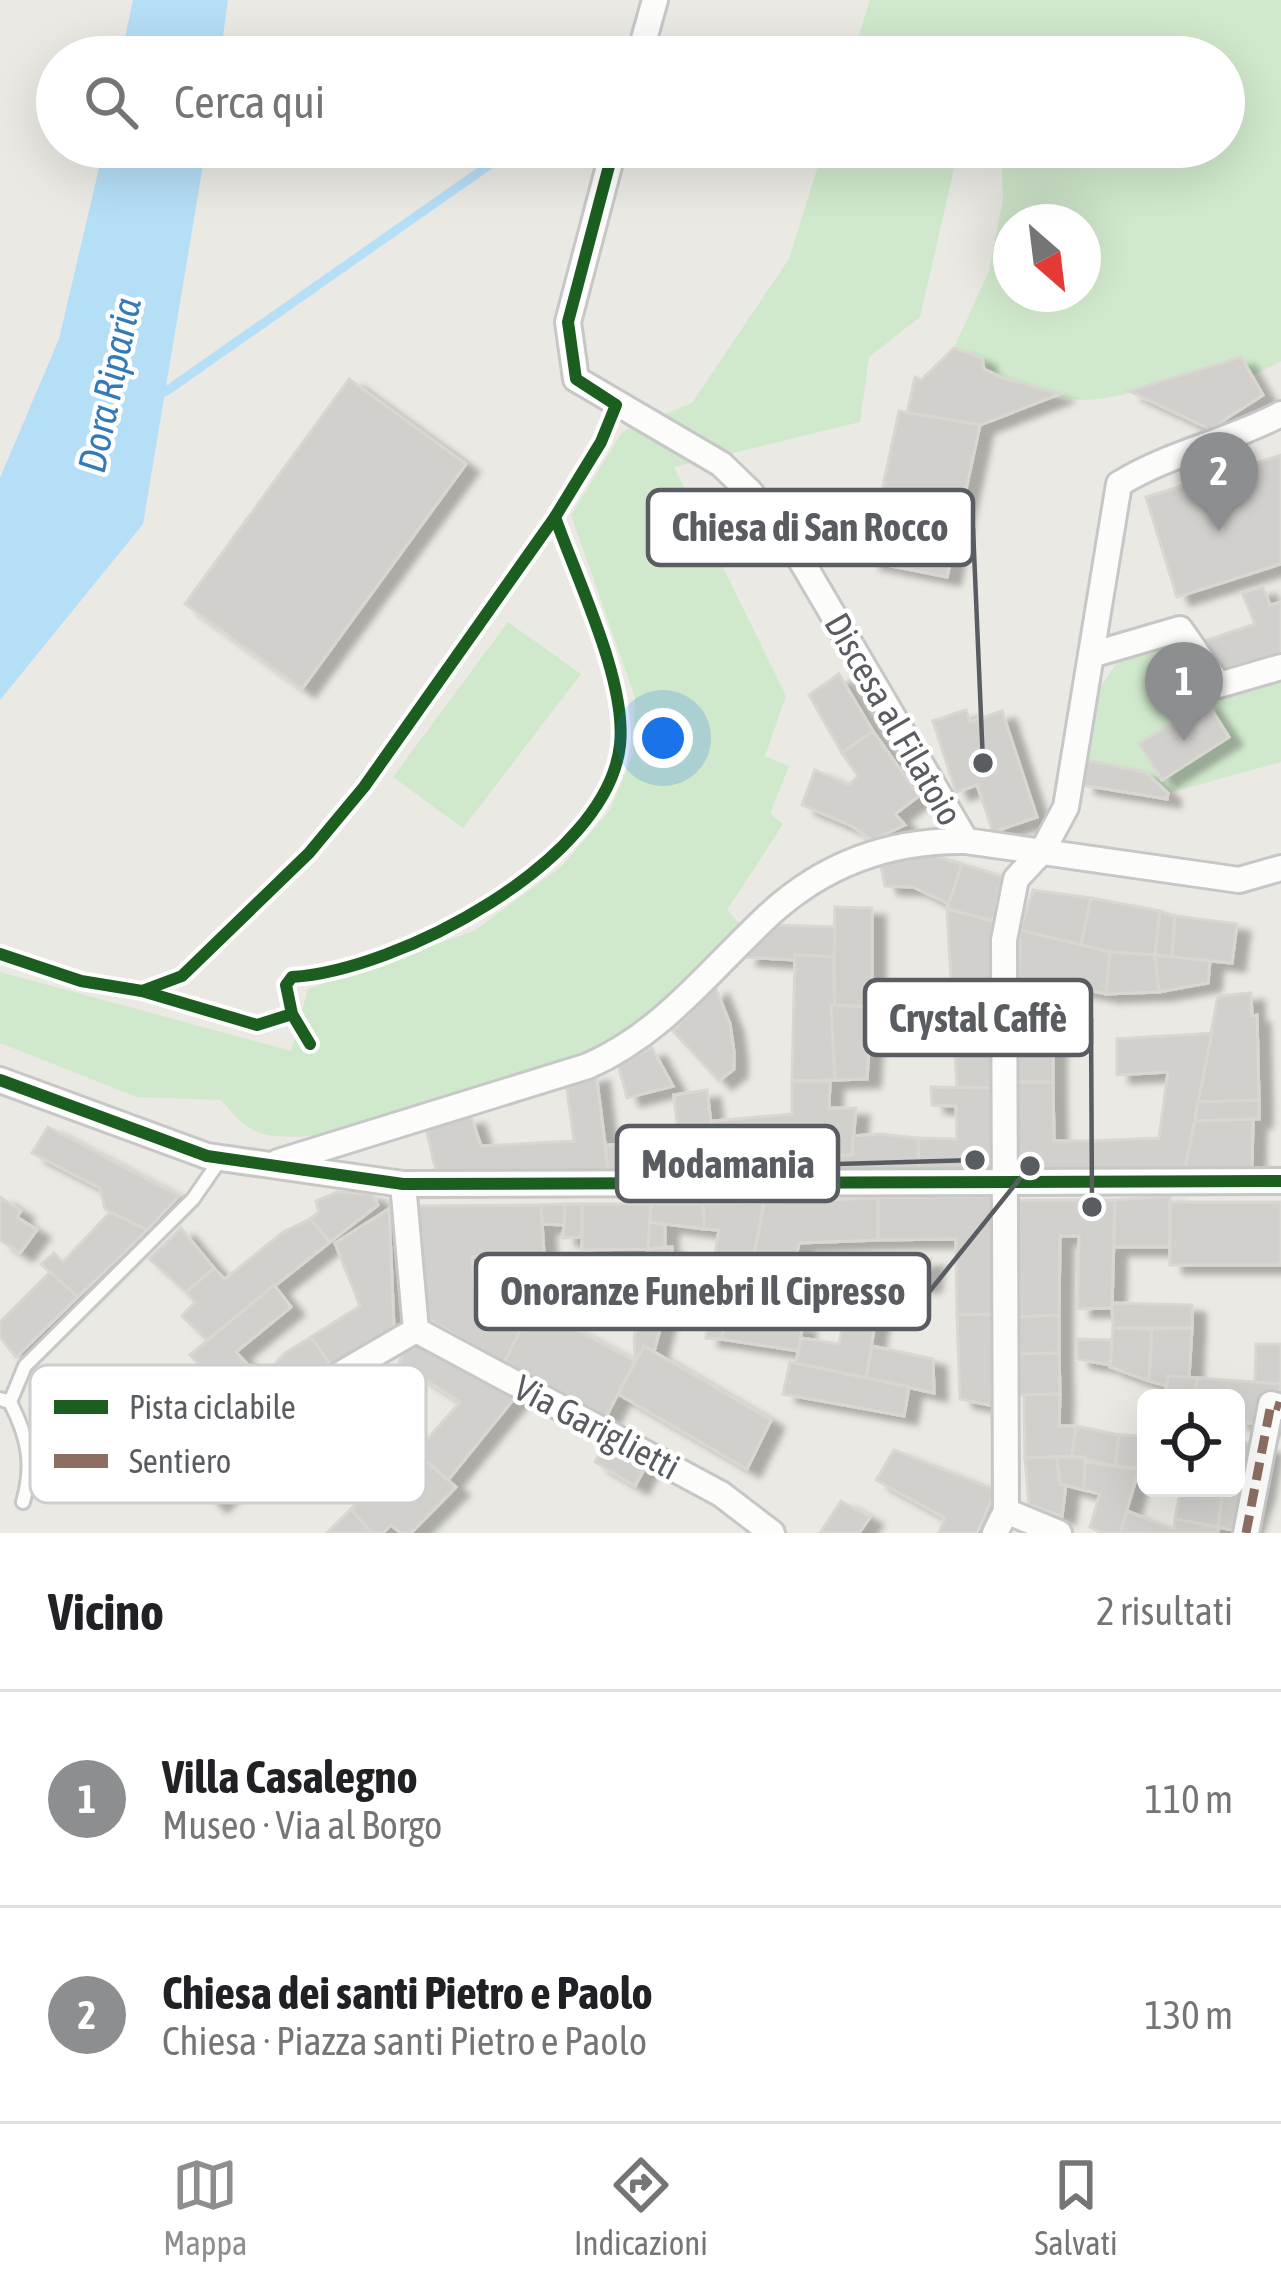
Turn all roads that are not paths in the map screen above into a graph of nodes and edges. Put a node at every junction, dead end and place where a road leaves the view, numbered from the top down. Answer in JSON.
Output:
{"nodes":[{"id":1,"x":655,"y":0,"type":"edge"},
{"id":2,"x":645,"y":36,"type":"edge"},
{"id":3,"x":608,"y":168,"type":"edge"},
{"id":4,"x":1281,"y":414,"type":"edge"},
{"id":5,"x":1090,"y":655,"type":"junction"},
{"id":6,"x":1281,"y":667,"type":"edge"},
{"id":7,"x":966,"y":841,"type":"junction"},
{"id":8,"x":1043,"y":850,"type":"junction"},
{"id":9,"x":1281,"y":868,"type":"edge"},
{"id":10,"x":0,"y":1080,"type":"edge"},
{"id":11,"x":221,"y":1159,"type":"junction"},
{"id":12,"x":270,"y":1165,"type":"junction"},
{"id":13,"x":1281,"y":1181,"type":"edge"},
{"id":14,"x":403,"y":1184,"type":"junction"},
{"id":15,"x":1007,"y":1184,"type":"junction"},
{"id":16,"x":416,"y":1330,"type":"junction"},
{"id":17,"x":356,"y":1365,"type":"edge"},
{"id":18,"x":5,"y":1401,"type":"edge"},
{"id":19,"x":1281,"y":1407,"type":"edge"},
{"id":20,"x":23,"y":1502,"type":"dead end"},
{"id":21,"x":1000,"y":1522,"type":"edge"},
{"id":22,"x":772,"y":1533,"type":"edge"},
{"id":23,"x":1059,"y":1533,"type":"edge"},
{"id":24,"x":1246,"y":1533,"type":"edge"}],
"edges":[{"from":1,"to":2,"type":"street"},
{"from":3,"to":7,"type":"street","name":"Discesa al Filatoio"},
{"from":4,"to":5,"type":"street"},
{"from":5,"to":6,"type":"street"},
{"from":5,"to":8,"type":"street"},
{"from":7,"to":8,"type":"street"},
{"from":7,"to":12,"type":"street"},
{"from":8,"to":9,"type":"street"},
{"from":8,"to":15,"type":"street"},
{"from":10,"to":11,"type":"street"},
{"from":11,"to":12,"type":"street"},
{"from":11,"to":18,"type":"lane"},
{"from":12,"to":14,"type":"street"},
{"from":13,"to":15,"type":"street"},
{"from":14,"to":15,"type":"street"},
{"from":14,"to":16,"type":"street"},
{"from":15,"to":21,"type":"street"},
{"from":16,"to":17,"type":"street"},
{"from":16,"to":22,"type":"street","name":"Via Gariglietti"},
{"from":18,"to":20,"type":"lane"},
{"from":19,"to":24,"type":"street"},
{"from":21,"to":23,"type":"street"}]}
